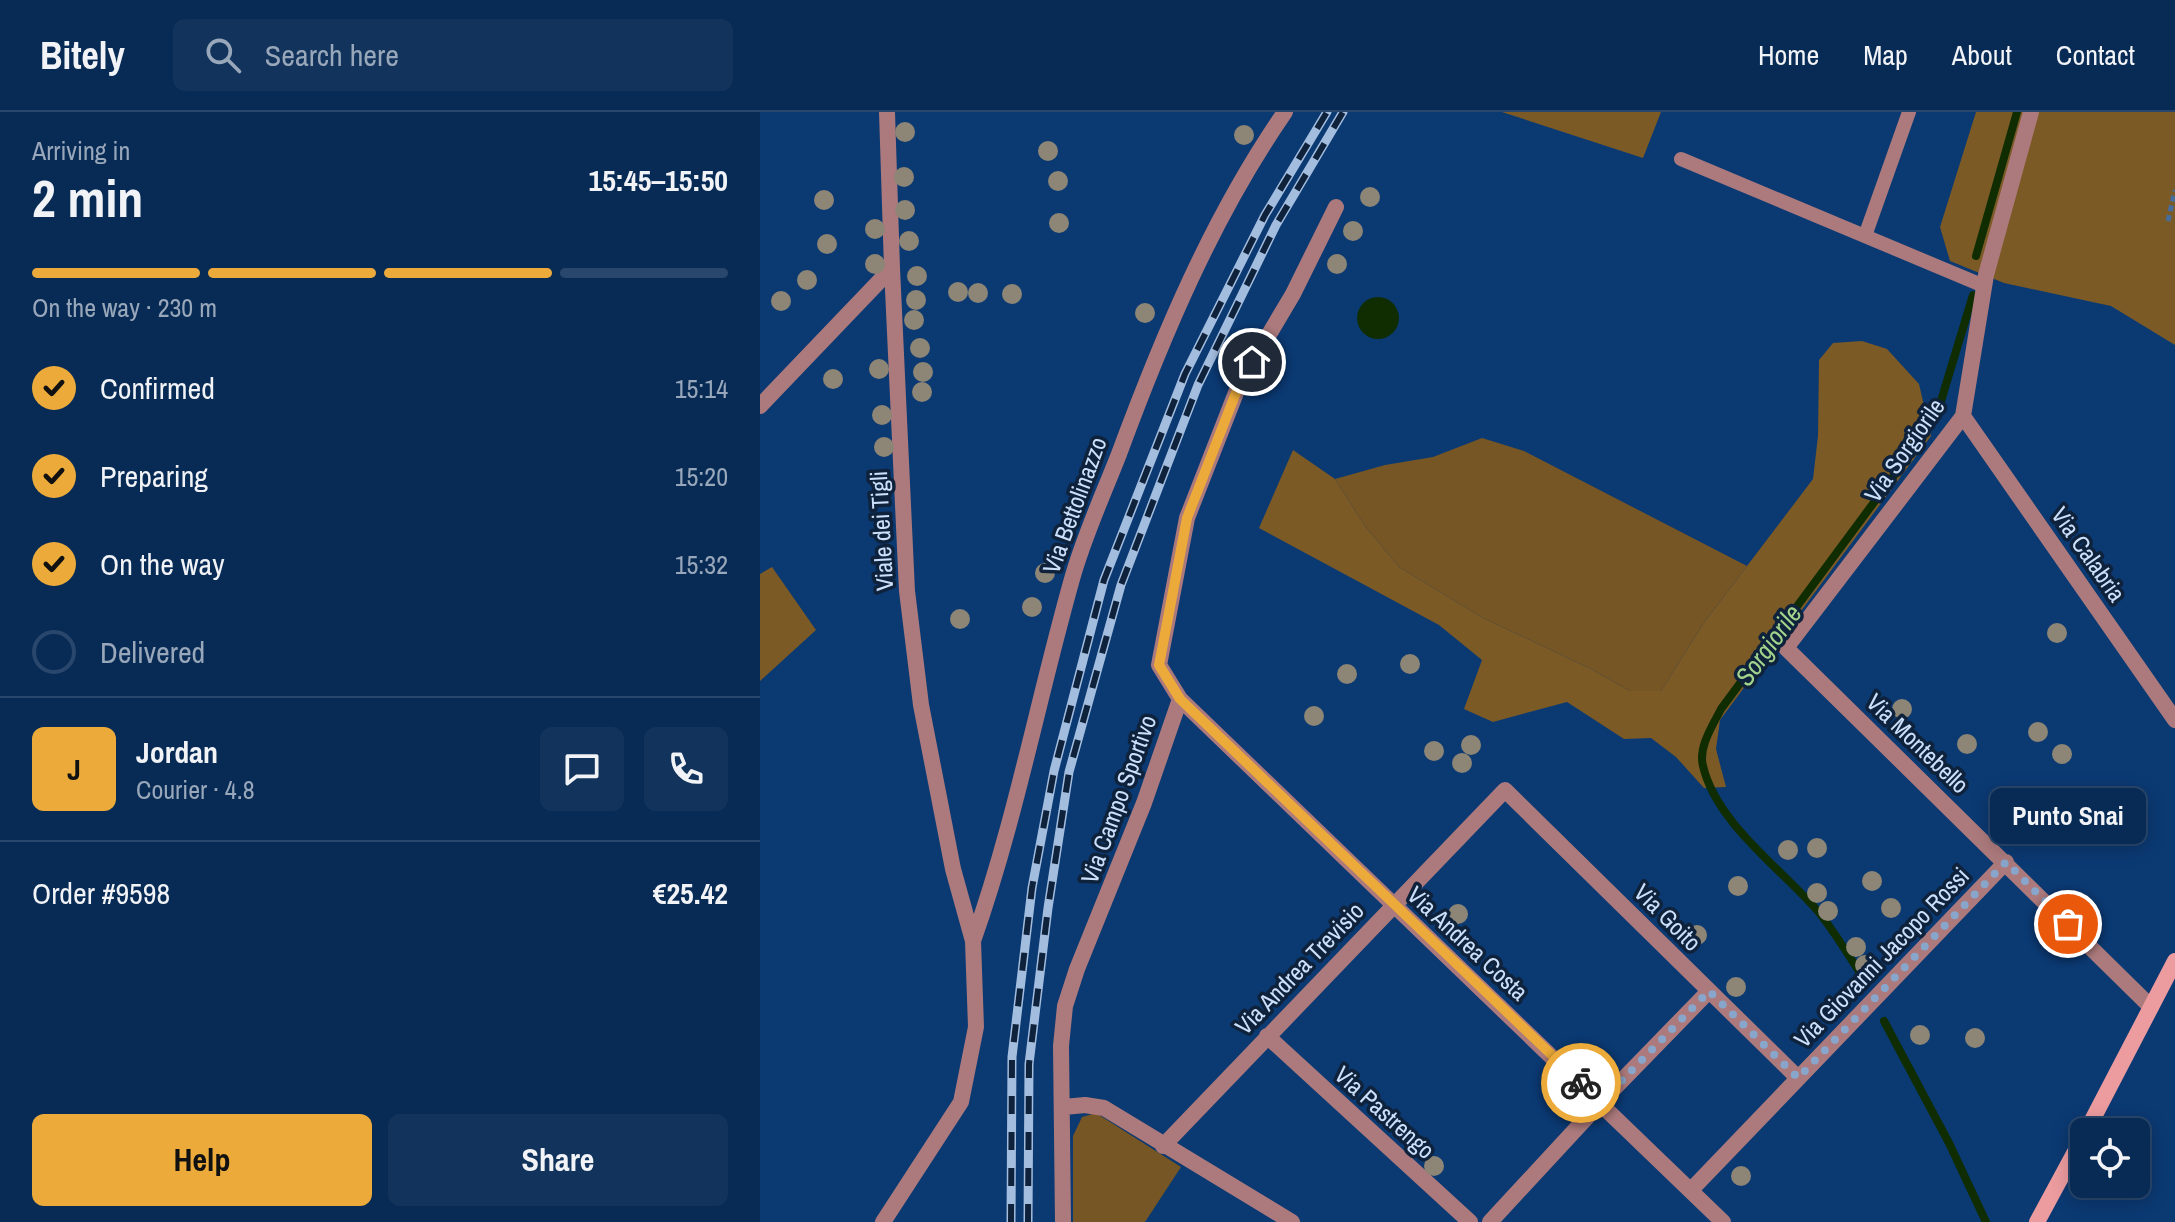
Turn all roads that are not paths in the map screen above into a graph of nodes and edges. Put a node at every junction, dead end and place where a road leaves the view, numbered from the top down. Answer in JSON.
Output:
{"nodes":[{"id":1,"x":887,"y":112,"type":"edge"},
{"id":2,"x":1285,"y":112,"type":"edge"},
{"id":3,"x":1909,"y":112,"type":"edge"},
{"id":4,"x":2031,"y":112,"type":"edge"},
{"id":5,"x":1681,"y":159,"type":"dead end"},
{"id":6,"x":1336,"y":207,"type":"dead end"},
{"id":7,"x":1865,"y":236,"type":"junction"},
{"id":8,"x":892,"y":268,"type":"junction"},
{"id":9,"x":1984,"y":286,"type":"junction"},
{"id":10,"x":760,"y":406,"type":"edge"},
{"id":11,"x":1963,"y":416,"type":"junction"},
{"id":12,"x":1786,"y":648,"type":"joint"},
{"id":13,"x":1180,"y":699,"type":"junction"},
{"id":14,"x":2175,"y":720,"type":"edge"},
{"id":15,"x":1505,"y":790,"type":"joint"},
{"id":16,"x":2006,"y":862,"type":"junction"},
{"id":17,"x":1393,"y":905,"type":"junction"},
{"id":18,"x":973,"y":941,"type":"junction"},
{"id":19,"x":2175,"y":961,"type":"edge"},
{"id":20,"x":1709,"y":991,"type":"junction"},
{"id":21,"x":2151,"y":1007,"type":"junction"},
{"id":22,"x":1267,"y":1036,"type":"junction"},
{"id":23,"x":1798,"y":1078,"type":"junction"},
{"id":24,"x":1601,"y":1102,"type":"junction"},
{"id":25,"x":1064,"y":1107,"type":"junction"},
{"id":26,"x":2093,"y":1118,"type":"edge"},
{"id":27,"x":1163,"y":1146,"type":"junction"},
{"id":28,"x":2070,"y":1162,"type":"edge"},
{"id":29,"x":1691,"y":1190,"type":"junction"},
{"id":30,"x":883,"y":1222,"type":"edge"},
{"id":31,"x":1063,"y":1222,"type":"edge"},
{"id":32,"x":1292,"y":1222,"type":"edge"},
{"id":33,"x":1470,"y":1222,"type":"edge"},
{"id":34,"x":1490,"y":1222,"type":"edge"},
{"id":35,"x":1723,"y":1222,"type":"edge"},
{"id":36,"x":2037,"y":1222,"type":"edge"}],
"edges":[{"from":1,"to":8,"type":"street","name":"Viale dei Tigli"},
{"from":2,"to":18,"type":"street","name":"Via Bettolinazzo"},
{"from":3,"to":7,"type":"lane"},
{"from":4,"to":9,"type":"street","name":"Via Sorgiorile"},
{"from":5,"to":7,"type":"lane"},
{"from":6,"to":13,"type":"street","name":"Via Campo Sportivo"},
{"from":7,"to":9,"type":"lane"},
{"from":8,"to":10,"type":"street"},
{"from":8,"to":18,"type":"street","name":"Viale dei Tigli"},
{"from":9,"to":11,"type":"street","name":"Via Sorgiorile"},
{"from":11,"to":12,"type":"street","name":"Via Sorgiorile"},
{"from":11,"to":14,"type":"street","name":"Via Calabria"},
{"from":12,"to":16,"type":"street","name":"Via Montebello"},
{"from":13,"to":17,"type":"street","name":"Via Andrea Costa"},
{"from":13,"to":25,"type":"street","name":"Via Campo Sportivo"},
{"from":15,"to":17,"type":"street","name":"Via Andrea Trevisio"},
{"from":15,"to":20,"type":"street","name":"Via Goito"},
{"from":16,"to":21,"type":"street","name":"Via Montebello"},
{"from":16,"to":23,"type":"street","name":"Via Giovanni Jacopo Rossi"},
{"from":17,"to":22,"type":"street","name":"Via Andrea Trevisio"},
{"from":17,"to":24,"type":"street","name":"Via Andrea Costa"},
{"from":18,"to":30,"type":"street"},
{"from":19,"to":21,"type":"street"},
{"from":20,"to":23,"type":"street","name":"Via Goito"},
{"from":20,"to":24,"type":"street"},
{"from":21,"to":26,"type":"street"},
{"from":22,"to":27,"type":"street","name":"Via Andrea Trevisio"},
{"from":22,"to":33,"type":"street","name":"Via Pastrengo"},
{"from":23,"to":29,"type":"street","name":"Via Giovanni Jacopo Rossi"},
{"from":24,"to":29,"type":"street","name":"Via Andrea Costa"},
{"from":24,"to":34,"type":"street"},
{"from":25,"to":27,"type":"street"},
{"from":25,"to":31,"type":"street","name":"Via Campo Sportivo"},
{"from":27,"to":32,"type":"street"},
{"from":28,"to":36,"type":"street"},
{"from":29,"to":35,"type":"street","name":"Via Andrea Costa"}]}
